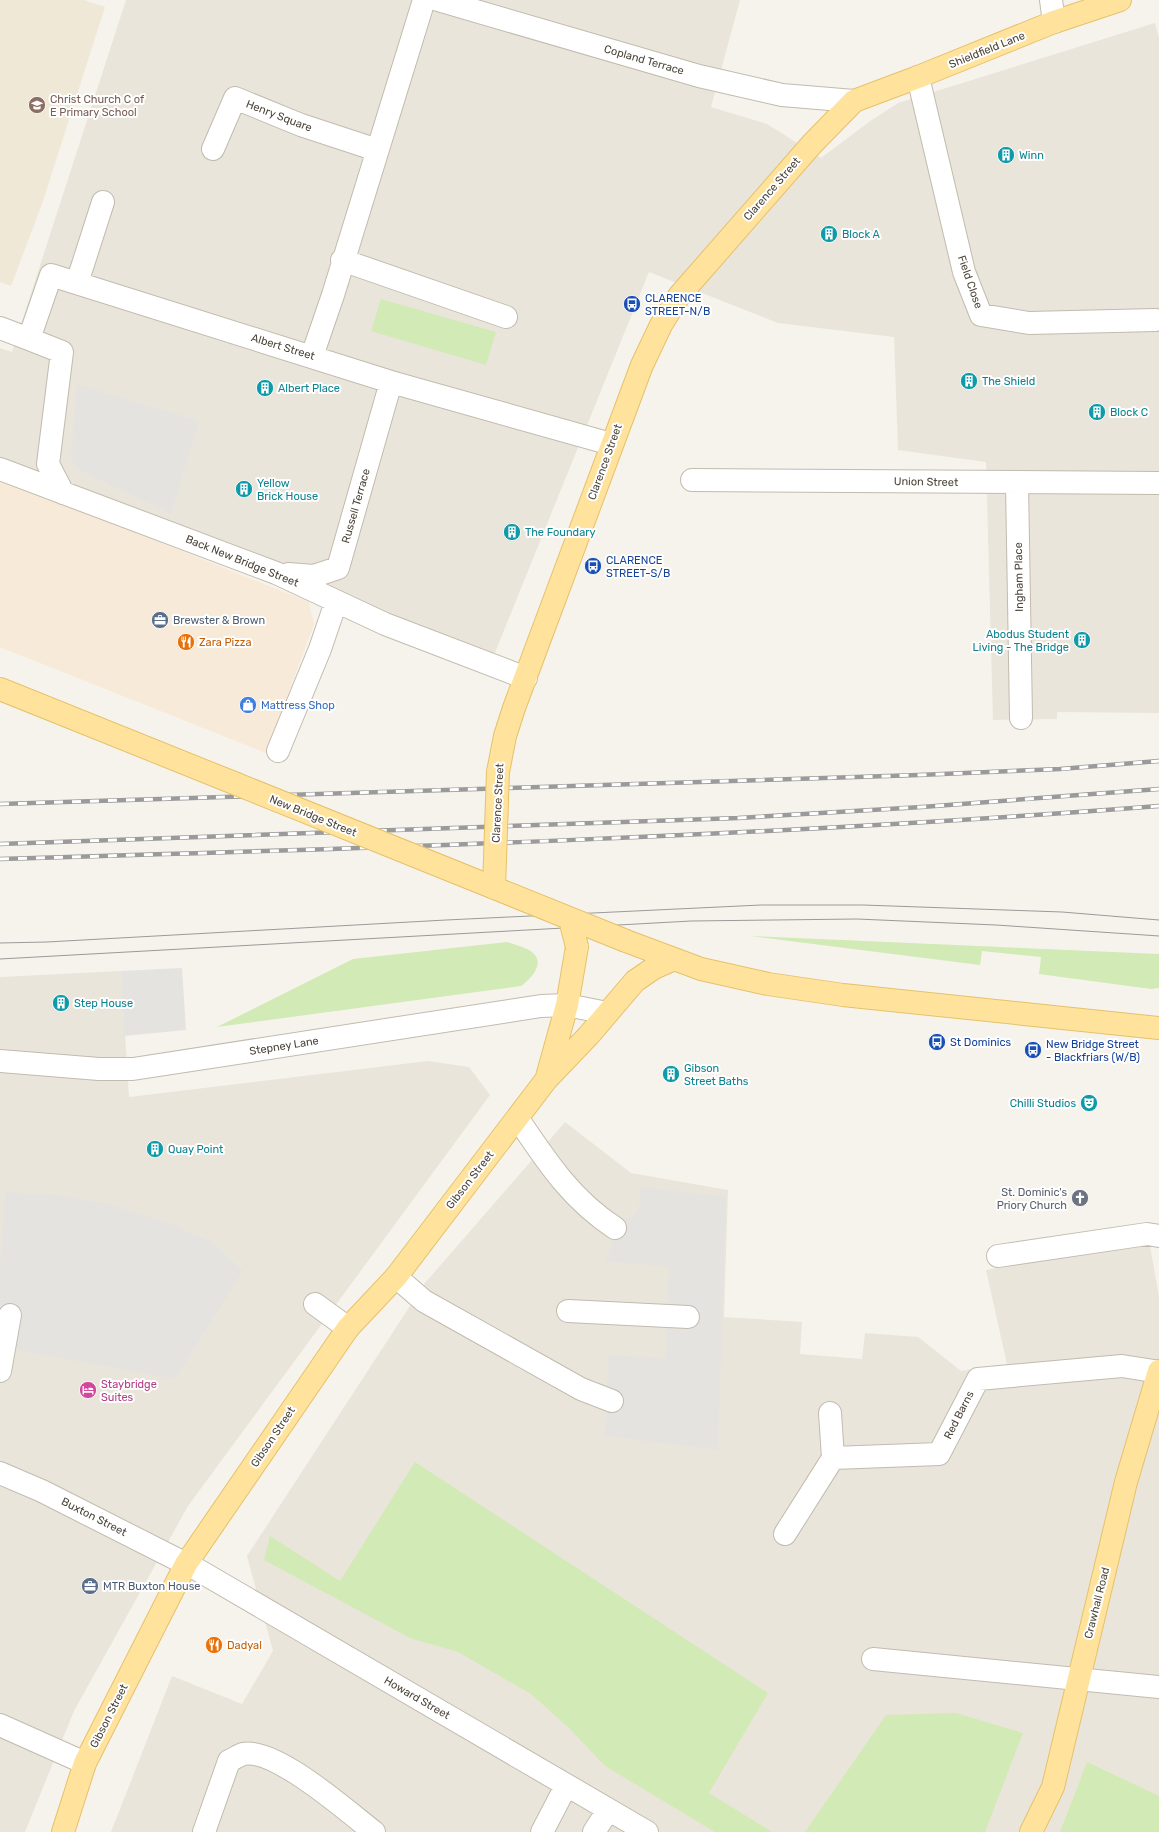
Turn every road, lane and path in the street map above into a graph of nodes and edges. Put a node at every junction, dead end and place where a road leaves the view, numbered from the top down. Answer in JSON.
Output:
{"nodes":[{"id":1,"x":424,"y":0,"type":"edge"},
{"id":2,"x":438,"y":0,"type":"edge"},
{"id":3,"x":1051,"y":0,"type":"edge"},
{"id":4,"x":1120,"y":0,"type":"edge"},
{"id":5,"x":488,"y":7,"type":"edge"},
{"id":6,"x":1054,"y":22,"type":"junction"},
{"id":7,"x":918,"y":77,"type":"junction"},
{"id":8,"x":854,"y":101,"type":"junction"},
{"id":9,"x":213,"y":150,"type":"dead end"},
{"id":10,"x":378,"y":150,"type":"junction"},
{"id":11,"x":103,"y":202,"type":"dead end"},
{"id":12,"x":342,"y":260,"type":"junction"},
{"id":13,"x":77,"y":284,"type":"junction"},
{"id":14,"x":506,"y":317,"type":"dead end"},
{"id":15,"x":1156,"y":320,"type":"dead end"},
{"id":16,"x":0,"y":328,"type":"edge"},
{"id":17,"x":29,"y":339,"type":"junction"},
{"id":18,"x":312,"y":356,"type":"junction"},
{"id":19,"x":391,"y":382,"type":"junction"},
{"id":20,"x":611,"y":444,"type":"junction"},
{"id":21,"x":0,"y":469,"type":"edge"},
{"id":22,"x":692,"y":480,"type":"dead end"},
{"id":23,"x":1017,"y":483,"type":"junction"},
{"id":24,"x":1159,"y":483,"type":"edge"},
{"id":25,"x":63,"y":493,"type":"junction"},
{"id":26,"x":276,"y":573,"type":"junction"},
{"id":27,"x":336,"y":602,"type":"junction"},
{"id":28,"x":526,"y":678,"type":"junction"},
{"id":29,"x":0,"y":689,"type":"edge"},
{"id":30,"x":1021,"y":718,"type":"dead end"},
{"id":31,"x":278,"y":751,"type":"dead end"},
{"id":32,"x":494,"y":888,"type":"junction"},
{"id":33,"x":570,"y":919,"type":"junction"},
{"id":34,"x":672,"y":960,"type":"junction"},
{"id":35,"x":567,"y":1005,"type":"junction"},
{"id":36,"x":607,"y":1013,"type":"junction"},
{"id":37,"x":1159,"y":1028,"type":"edge"},
{"id":38,"x":0,"y":1061,"type":"edge"},
{"id":39,"x":546,"y":1080,"type":"junction"},
{"id":40,"x":518,"y":1119,"type":"junction"},
{"id":41,"x":615,"y":1228,"type":"dead end"},
{"id":42,"x":1159,"y":1236,"type":"edge"},
{"id":43,"x":998,"y":1256,"type":"dead end"},
{"id":44,"x":396,"y":1277,"type":"junction"},
{"id":45,"x":315,"y":1304,"type":"dead end"},
{"id":46,"x":568,"y":1311,"type":"dead end"},
{"id":47,"x":10,"y":1315,"type":"dead end"},
{"id":48,"x":688,"y":1317,"type":"dead end"},
{"id":49,"x":348,"y":1328,"type":"junction"},
{"id":50,"x":0,"y":1371,"type":"edge"},
{"id":51,"x":1159,"y":1372,"type":"edge"},
{"id":52,"x":612,"y":1401,"type":"dead end"},
{"id":53,"x":830,"y":1413,"type":"dead end"},
{"id":54,"x":833,"y":1458,"type":"junction"},
{"id":55,"x":0,"y":1473,"type":"edge"},
{"id":56,"x":785,"y":1534,"type":"dead end"},
{"id":57,"x":186,"y":1564,"type":"junction"},
{"id":58,"x":873,"y":1659,"type":"dead end"},
{"id":59,"x":1078,"y":1680,"type":"junction"},
{"id":60,"x":1159,"y":1687,"type":"edge"},
{"id":61,"x":0,"y":1725,"type":"edge"},
{"id":62,"x":85,"y":1763,"type":"junction"},
{"id":63,"x":566,"y":1786,"type":"junction"},
{"id":64,"x":608,"y":1810,"type":"junction"},
{"id":65,"x":63,"y":1832,"type":"edge"},
{"id":66,"x":204,"y":1832,"type":"edge"},
{"id":67,"x":374,"y":1832,"type":"edge"},
{"id":68,"x":542,"y":1832,"type":"edge"},
{"id":69,"x":594,"y":1832,"type":"edge"},
{"id":70,"x":647,"y":1832,"type":"edge"},
{"id":71,"x":1031,"y":1832,"type":"edge"}],
"edges":[{"from":1,"to":10,"type":"street"},
{"from":2,"to":5,"type":"street","name":"Copland Terrace"},
{"from":3,"to":6,"type":"street"},
{"from":4,"to":6,"type":"main road","name":"Shieldfield Lane"},
{"from":5,"to":8,"type":"street","name":"Copland Terrace"},
{"from":6,"to":7,"type":"main road","name":"Shieldfield Lane"},
{"from":7,"to":8,"type":"main road","name":"Shieldfield Lane"},
{"from":7,"to":15,"type":"street","name":"Field Close"},
{"from":8,"to":20,"type":"main road","name":"Clarence Street"},
{"from":9,"to":10,"type":"street","name":"Henry Square"},
{"from":10,"to":12,"type":"street"},
{"from":11,"to":13,"type":"street"},
{"from":12,"to":14,"type":"street"},
{"from":12,"to":18,"type":"street"},
{"from":13,"to":17,"type":"street","name":"Albert Street"},
{"from":13,"to":18,"type":"street","name":"Albert Street"},
{"from":16,"to":17,"type":"street"},
{"from":17,"to":25,"type":"street"},
{"from":18,"to":19,"type":"street","name":"Albert Street"},
{"from":19,"to":20,"type":"street","name":"Albert Street"},
{"from":19,"to":26,"type":"street","name":"Russell Terrace"},
{"from":20,"to":28,"type":"main road","name":"Clarence Street"},
{"from":21,"to":25,"type":"street","name":"Back New Bridge Street"},
{"from":22,"to":23,"type":"street","name":"Union Street"},
{"from":23,"to":24,"type":"street","name":"Union Street"},
{"from":23,"to":30,"type":"street","name":"Ingham Place"},
{"from":25,"to":26,"type":"street","name":"Back New Bridge Street"},
{"from":26,"to":27,"type":"street","name":"Back New Bridge Street"},
{"from":27,"to":28,"type":"street","name":"Back New Bridge Street"},
{"from":27,"to":31,"type":"street"},
{"from":28,"to":32,"type":"main road","name":"Clarence Street","bridge":true},
{"from":29,"to":32,"type":"main road","name":"New Bridge Street","bridge":true},
{"from":32,"to":33,"type":"main road","name":"New Bridge Street","bridge":true},
{"from":33,"to":34,"type":"main road","name":"New Bridge Street","bridge":true},
{"from":33,"to":35,"type":"main road","name":"Gibson Street","bridge":true},
{"from":34,"to":36,"type":"main road","name":"Gibson Street"},
{"from":34,"to":37,"type":"main road","name":"New Bridge Street"},
{"from":35,"to":36,"type":"street","name":"Stepney Lane"},
{"from":35,"to":38,"type":"street","name":"Stepney Lane"},
{"from":35,"to":39,"type":"main road","name":"Gibson Street"},
{"from":36,"to":39,"type":"main road","name":"Gibson Street"},
{"from":39,"to":40,"type":"main road","name":"Gibson Street"},
{"from":40,"to":41,"type":"street"},
{"from":40,"to":44,"type":"main road","name":"Gibson Street"},
{"from":42,"to":43,"type":"street"},
{"from":44,"to":49,"type":"main road","name":"Gibson Street"},
{"from":44,"to":52,"type":"street"},
{"from":45,"to":49,"type":"street"},
{"from":46,"to":48,"type":"street"},
{"from":47,"to":50,"type":"street"},
{"from":49,"to":57,"type":"main road","name":"Gibson Street"},
{"from":51,"to":54,"type":"street","name":"Red Barns"},
{"from":51,"to":59,"type":"main road","name":"Crawhall Road"},
{"from":53,"to":54,"type":"street"},
{"from":54,"to":56,"type":"street"},
{"from":55,"to":57,"type":"street","name":"Buxton Street"},
{"from":57,"to":62,"type":"main road","name":"Gibson Street"},
{"from":57,"to":63,"type":"street","name":"Howard Street"},
{"from":58,"to":59,"type":"street"},
{"from":59,"to":60,"type":"street"},
{"from":59,"to":71,"type":"main road","name":"Crawhall Road"},
{"from":61,"to":62,"type":"street"},
{"from":62,"to":65,"type":"main road","name":"Gibson Street"},
{"from":63,"to":64,"type":"street","name":"Howard Street"},
{"from":63,"to":68,"type":"street"},
{"from":64,"to":69,"type":"street"},
{"from":64,"to":70,"type":"street","name":"Howard Street"},
{"from":66,"to":67,"type":"street"}]}
